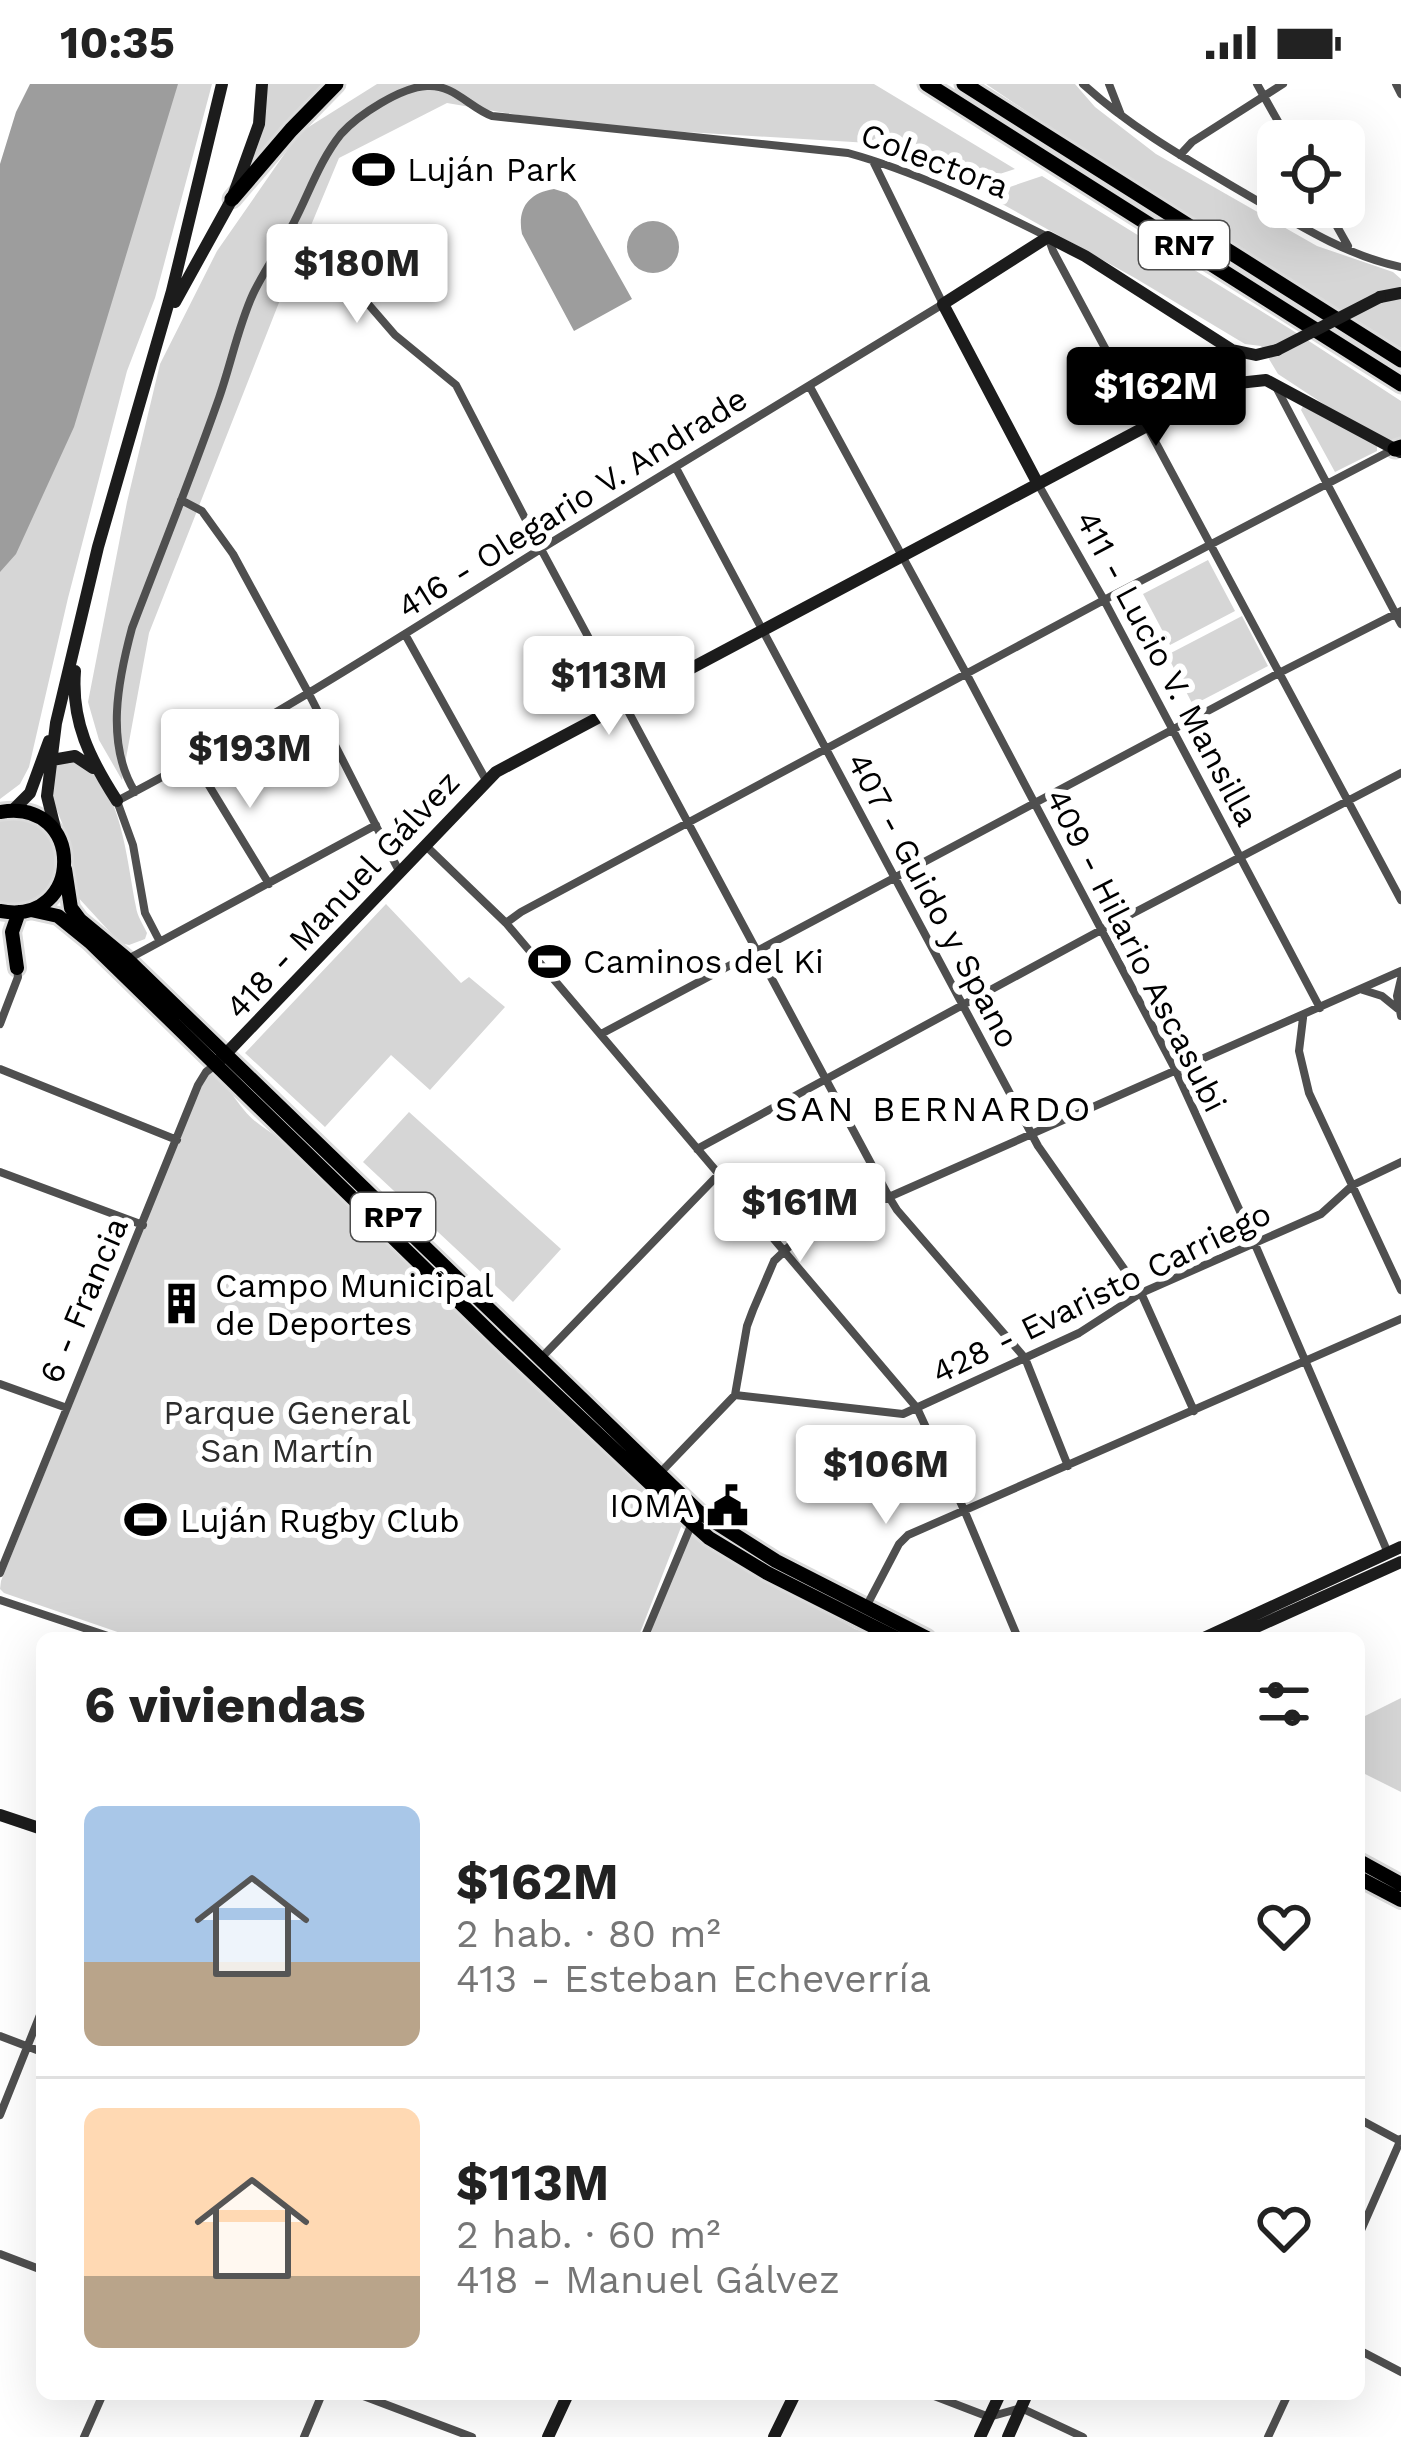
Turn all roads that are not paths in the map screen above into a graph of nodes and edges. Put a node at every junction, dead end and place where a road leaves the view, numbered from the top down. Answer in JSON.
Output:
{"nodes":[{"id":1,"x":222,"y":84,"type":"edge"},
{"id":2,"x":262,"y":84,"type":"edge"},
{"id":3,"x":336,"y":84,"type":"edge"},
{"id":4,"x":923,"y":84,"type":"edge"},
{"id":5,"x":964,"y":84,"type":"edge"},
{"id":6,"x":975,"y":84,"type":"edge"},
{"id":7,"x":1083,"y":84,"type":"edge"},
{"id":8,"x":1109,"y":84,"type":"edge"},
{"id":9,"x":1257,"y":84,"type":"edge"},
{"id":10,"x":1283,"y":84,"type":"edge"},
{"id":11,"x":1396,"y":84,"type":"edge"},
{"id":12,"x":429,"y":85,"type":"edge"},
{"id":13,"x":1401,"y":94,"type":"edge"},
{"id":14,"x":1263,"y":96,"type":"junction"},
{"id":15,"x":1121,"y":116,"type":"junction"},
{"id":16,"x":1022,"y":120,"type":"junction"},
{"id":17,"x":1276,"y":120,"type":"edge"},
{"id":18,"x":1180,"y":155,"type":"junction"},
{"id":19,"x":873,"y":160,"type":"junction"},
{"id":20,"x":232,"y":199,"type":"junction"},
{"id":21,"x":293,"y":225,"type":"junction"},
{"id":22,"x":1337,"y":228,"type":"edge"},
{"id":23,"x":1048,"y":237,"type":"junction"},
{"id":24,"x":1348,"y":248,"type":"junction"},
{"id":25,"x":1401,"y":267,"type":"edge"},
{"id":26,"x":1401,"y":293,"type":"edge"},
{"id":27,"x":943,"y":304,"type":"junction"},
{"id":28,"x":155,"y":347,"type":"junction"},
{"id":29,"x":1401,"y":360,"type":"edge"},
{"id":30,"x":1270,"y":381,"type":"junction"},
{"id":31,"x":1401,"y":385,"type":"edge"},
{"id":32,"x":810,"y":387,"type":"junction"},
{"id":33,"x":1147,"y":426,"type":"junction"},
{"id":34,"x":1399,"y":450,"type":"edge"},
{"id":35,"x":676,"y":469,"type":"junction"},
{"id":36,"x":1038,"y":484,"type":"junction"},
{"id":37,"x":1326,"y":484,"type":"junction"},
{"id":38,"x":181,"y":500,"type":"junction"},
{"id":39,"x":1210,"y":545,"type":"junction"},
{"id":40,"x":541,"y":549,"type":"junction"},
{"id":41,"x":902,"y":557,"type":"junction"},
{"id":42,"x":1104,"y":600,"type":"junction"},
{"id":43,"x":1398,"y":612,"type":"edge"},
{"id":44,"x":1401,"y":624,"type":"edge"},
{"id":45,"x":79,"y":628,"type":"junction"},
{"id":46,"x":762,"y":630,"type":"junction"},
{"id":47,"x":406,"y":636,"type":"junction"},
{"id":48,"x":1279,"y":673,"type":"junction"},
{"id":49,"x":967,"y":675,"type":"junction"},
{"id":50,"x":310,"y":694,"type":"junction"},
{"id":51,"x":623,"y":703,"type":"junction"},
{"id":52,"x":56,"y":723,"type":"junction"},
{"id":53,"x":1173,"y":730,"type":"junction"},
{"id":54,"x":827,"y":750,"type":"junction"},
{"id":55,"x":52,"y":760,"type":"junction"},
{"id":56,"x":194,"y":761,"type":"junction"},
{"id":57,"x":99,"y":773,"type":"junction"},
{"id":58,"x":1401,"y":773,"type":"edge"},
{"id":59,"x":486,"y":780,"type":"junction"},
{"id":60,"x":135,"y":792,"type":"junction"},
{"id":61,"x":117,"y":801,"type":"junction"},
{"id":62,"x":1348,"y":802,"type":"junction"},
{"id":63,"x":1035,"y":803,"type":"junction"},
{"id":64,"x":6,"y":811,"type":"edge"},
{"id":65,"x":688,"y":824,"type":"junction"},
{"id":66,"x":376,"y":826,"type":"junction"},
{"id":67,"x":56,"y":832,"type":"junction"},
{"id":68,"x":425,"y":845,"type":"junction"},
{"id":69,"x":1240,"y":860,"type":"junction"},
{"id":70,"x":65,"y":868,"type":"junction"},
{"id":71,"x":400,"y":872,"type":"junction"},
{"id":72,"x":894,"y":878,"type":"junction"},
{"id":73,"x":269,"y":884,"type":"junction"},
{"id":74,"x":1401,"y":900,"type":"edge"},
{"id":75,"x":0,"y":911,"type":"edge"},
{"id":76,"x":25,"y":911,"type":"junction"},
{"id":77,"x":506,"y":923,"type":"junction"},
{"id":78,"x":1102,"y":929,"type":"junction"},
{"id":79,"x":159,"y":940,"type":"junction"},
{"id":80,"x":759,"y":951,"type":"junction"},
{"id":81,"x":127,"y":959,"type":"junction"},
{"id":82,"x":17,"y":968,"type":"joint"},
{"id":83,"x":1401,"y":975,"type":"edge"},
{"id":84,"x":1360,"y":989,"type":"junction"},
{"id":85,"x":963,"y":1007,"type":"junction"},
{"id":86,"x":1320,"y":1008,"type":"junction"},
{"id":87,"x":1399,"y":1012,"type":"edge"},
{"id":88,"x":1303,"y":1016,"type":"junction"},
{"id":89,"x":0,"y":1024,"type":"edge"},
{"id":90,"x":601,"y":1034,"type":"junction"},
{"id":91,"x":221,"y":1060,"type":"junction"},
{"id":92,"x":0,"y":1069,"type":"edge"},
{"id":93,"x":1176,"y":1071,"type":"junction"},
{"id":94,"x":826,"y":1077,"type":"junction"},
{"id":95,"x":1031,"y":1134,"type":"junction"},
{"id":96,"x":177,"y":1140,"type":"junction"},
{"id":97,"x":698,"y":1149,"type":"junction"},
{"id":98,"x":1401,"y":1162,"type":"edge"},
{"id":99,"x":0,"y":1172,"type":"edge"},
{"id":100,"x":718,"y":1174,"type":"junction"},
{"id":101,"x":1353,"y":1185,"type":"junction"},
{"id":102,"x":889,"y":1197,"type":"junction"},
{"id":103,"x":143,"y":1225,"type":"junction"},
{"id":104,"x":1254,"y":1242,"type":"junction"},
{"id":105,"x":783,"y":1251,"type":"junction"},
{"id":106,"x":1401,"y":1290,"type":"edge"},
{"id":107,"x":1142,"y":1293,"type":"junction"},
{"id":108,"x":1401,"y":1318,"type":"edge"},
{"id":109,"x":1025,"y":1358,"type":"junction"},
{"id":110,"x":541,"y":1359,"type":"junction"},
{"id":111,"x":1305,"y":1360,"type":"junction"},
{"id":112,"x":0,"y":1384,"type":"edge"},
{"id":113,"x":735,"y":1395,"type":"junction"},
{"id":114,"x":67,"y":1408,"type":"junction"},
{"id":115,"x":917,"y":1408,"type":"junction"},
{"id":116,"x":1194,"y":1411,"type":"junction"},
{"id":117,"x":1068,"y":1466,"type":"junction"},
{"id":118,"x":655,"y":1479,"type":"junction"},
{"id":119,"x":965,"y":1512,"type":"junction"},
{"id":120,"x":695,"y":1518,"type":"junction"},
{"id":121,"x":1394,"y":1550,"type":"edge"},
{"id":122,"x":1401,"y":1562,"type":"edge"},
{"id":123,"x":0,"y":1573,"type":"edge"},
{"id":124,"x":0,"y":1600,"type":"edge"},
{"id":125,"x":866,"y":1607,"type":"junction"},
{"id":126,"x":96,"y":1632,"type":"edge"},
{"id":127,"x":647,"y":1632,"type":"edge"},
{"id":128,"x":884,"y":1632,"type":"edge"},
{"id":129,"x":915,"y":1632,"type":"edge"},
{"id":130,"x":1015,"y":1632,"type":"edge"},
{"id":131,"x":1217,"y":1632,"type":"edge"},
{"id":132,"x":1245,"y":1632,"type":"edge"},
{"id":133,"x":0,"y":1815,"type":"edge"},
{"id":134,"x":36,"y":1826,"type":"edge"},
{"id":135,"x":1365,"y":1864,"type":"edge"},
{"id":136,"x":1365,"y":1881,"type":"edge"},
{"id":137,"x":1401,"y":1884,"type":"edge"},
{"id":138,"x":1401,"y":1900,"type":"edge"},
{"id":139,"x":36,"y":2024,"type":"edge"},
{"id":140,"x":0,"y":2036,"type":"edge"},
{"id":141,"x":27,"y":2046,"type":"junction"},
{"id":142,"x":36,"y":2050,"type":"edge"},
{"id":143,"x":0,"y":2114,"type":"edge"},
{"id":144,"x":1365,"y":2122,"type":"edge"},
{"id":145,"x":1401,"y":2141,"type":"edge"},
{"id":146,"x":1365,"y":2222,"type":"edge"},
{"id":147,"x":0,"y":2254,"type":"edge"},
{"id":148,"x":36,"y":2268,"type":"edge"},
{"id":149,"x":1365,"y":2353,"type":"edge"},
{"id":150,"x":1401,"y":2372,"type":"edge"},
{"id":151,"x":100,"y":2400,"type":"edge"},
{"id":152,"x":319,"y":2400,"type":"edge"},
{"id":153,"x":374,"y":2400,"type":"edge"},
{"id":154,"x":565,"y":2400,"type":"edge"},
{"id":155,"x":792,"y":2400,"type":"edge"},
{"id":156,"x":945,"y":2400,"type":"edge"},
{"id":157,"x":997,"y":2400,"type":"edge"},
{"id":158,"x":1285,"y":2400,"type":"edge"},
{"id":159,"x":1024,"y":2401,"type":"edge"},
{"id":160,"x":989,"y":2417,"type":"junction"},
{"id":161,"x":84,"y":2437,"type":"edge"},
{"id":162,"x":304,"y":2437,"type":"edge"},
{"id":163,"x":472,"y":2437,"type":"edge"},
{"id":164,"x":548,"y":2437,"type":"edge"},
{"id":165,"x":774,"y":2437,"type":"edge"},
{"id":166,"x":980,"y":2437,"type":"edge"},
{"id":167,"x":1008,"y":2437,"type":"edge"},
{"id":168,"x":1083,"y":2437,"type":"edge"},
{"id":169,"x":1268,"y":2437,"type":"edge"}],
"edges":[{"from":1,"to":28,"type":"street"},
{"from":2,"to":20,"type":"street"},
{"from":3,"to":20,"type":"highway"},
{"from":4,"to":31,"type":"highway","number":"RN7"},
{"from":5,"to":16,"type":"highway","number":"RN7"},
{"from":6,"to":16,"type":"highway"},
{"from":7,"to":15,"type":"street"},
{"from":8,"to":15,"type":"street"},
{"from":9,"to":14,"type":"street"},
{"from":10,"to":14,"type":"street"},
{"from":11,"to":13,"type":"street"},
{"from":12,"to":19,"type":"street","name":"Colectora"},
{"from":12,"to":21,"type":"street","name":"Colectora"},
{"from":14,"to":17,"type":"street"},
{"from":14,"to":18,"type":"street"},
{"from":15,"to":18,"type":"street"},
{"from":16,"to":29,"type":"highway","number":"RN7"},
{"from":18,"to":24,"type":"street"},
{"from":19,"to":23,"type":"street","name":"Colectora"},
{"from":19,"to":27,"type":"street","name":"411 - Lucio V. Mansilla"},
{"from":20,"to":28,"type":"street"},
{"from":21,"to":38,"type":"street"},
{"from":21,"to":40,"type":"street"},
{"from":22,"to":24,"type":"street"},
{"from":23,"to":26,"type":"street","bridge":true},
{"from":23,"to":27,"type":"street","name":"416 - Olegario V. Andrade"},
{"from":23,"to":33,"type":"street"},
{"from":24,"to":25,"type":"street"},
{"from":27,"to":32,"type":"street","name":"416 - Olegario V. Andrade"},
{"from":27,"to":36,"type":"street","name":"411 - Lucio V. Mansilla"},
{"from":28,"to":45,"type":"street"},
{"from":30,"to":33,"type":"street","name":"418 - Manuel Gálvez"},
{"from":30,"to":34,"type":"street"},
{"from":30,"to":37,"type":"street"},
{"from":32,"to":35,"type":"street","name":"416 - Olegario V. Andrade"},
{"from":32,"to":41,"type":"street","name":"409 - Hilario Ascasubi"},
{"from":33,"to":36,"type":"street","name":"418 - Manuel Gálvez"},
{"from":33,"to":39,"type":"street"},
{"from":34,"to":37,"type":"street"},
{"from":35,"to":40,"type":"street","name":"416 - Olegario V. Andrade"},
{"from":35,"to":46,"type":"street","name":"407 - Guido y Spano"},
{"from":36,"to":41,"type":"street","name":"418 - Manuel Gálvez"},
{"from":36,"to":42,"type":"street","name":"411 - Lucio V. Mansilla"},
{"from":37,"to":39,"type":"street"},
{"from":37,"to":43,"type":"street"},
{"from":38,"to":50,"type":"street"},
{"from":38,"to":60,"type":"street"},
{"from":39,"to":42,"type":"street"},
{"from":39,"to":48,"type":"street"},
{"from":40,"to":47,"type":"street","name":"416 - Olegario V. Andrade"},
{"from":40,"to":51,"type":"street"},
{"from":41,"to":46,"type":"street","name":"418 - Manuel Gálvez"},
{"from":41,"to":49,"type":"street","name":"409 - Hilario Ascasubi"},
{"from":42,"to":49,"type":"street"},
{"from":42,"to":53,"type":"street","name":"411 - Lucio V. Mansilla"},
{"from":43,"to":44,"type":"street"},
{"from":43,"to":48,"type":"street"},
{"from":45,"to":52,"type":"street"},
{"from":45,"to":57,"type":"street"},
{"from":46,"to":51,"type":"street","name":"418 - Manuel Gálvez"},
{"from":46,"to":54,"type":"street","name":"407 - Guido y Spano"},
{"from":47,"to":50,"type":"street","name":"416 - Olegario V. Andrade"},
{"from":47,"to":59,"type":"street"},
{"from":48,"to":53,"type":"street"},
{"from":48,"to":62,"type":"street"},
{"from":49,"to":54,"type":"street"},
{"from":49,"to":63,"type":"street","name":"409 - Hilario Ascasubi"},
{"from":50,"to":56,"type":"street","name":"416 - Olegario V. Andrade"},
{"from":50,"to":66,"type":"street"},
{"from":51,"to":59,"type":"street","name":"418 - Manuel Gálvez"},
{"from":51,"to":65,"type":"street"},
{"from":52,"to":55,"type":"street"},
{"from":52,"to":64,"type":"street"},
{"from":53,"to":63,"type":"street"},
{"from":53,"to":69,"type":"street","name":"411 - Lucio V. Mansilla"},
{"from":54,"to":65,"type":"street"},
{"from":54,"to":72,"type":"street","name":"407 - Guido y Spano"},
{"from":55,"to":57,"type":"street"},
{"from":55,"to":67,"type":"street"},
{"from":56,"to":60,"type":"street","name":"416 - Olegario V. Andrade"},
{"from":56,"to":73,"type":"street"},
{"from":57,"to":61,"type":"street"},
{"from":58,"to":62,"type":"street"},
{"from":59,"to":68,"type":"street","name":"418 - Manuel Gálvez"},
{"from":60,"to":61,"type":"street","name":"416 - Olegario V. Andrade"},
{"from":61,"to":79,"type":"street"},
{"from":62,"to":69,"type":"street"},
{"from":62,"to":74,"type":"street"},
{"from":63,"to":72,"type":"street"},
{"from":63,"to":78,"type":"street","name":"409 - Hilario Ascasubi"},
{"from":64,"to":67,"type":"main road"},
{"from":65,"to":77,"type":"street"},
{"from":65,"to":80,"type":"street"},
{"from":66,"to":71,"type":"street"},
{"from":66,"to":73,"type":"street"},
{"from":67,"to":70,"type":"main road","number":"RP7"},
{"from":68,"to":71,"type":"street","name":"418 - Manuel Gálvez"},
{"from":68,"to":77,"type":"street"},
{"from":69,"to":78,"type":"street"},
{"from":69,"to":86,"type":"street","name":"411 - Lucio V. Mansilla"},
{"from":70,"to":76,"type":"main road"},
{"from":70,"to":81,"type":"main road","number":"RP7"},
{"from":71,"to":91,"type":"street","name":"418 - Manuel Gálvez"},
{"from":72,"to":80,"type":"street"},
{"from":72,"to":85,"type":"street","name":"407 - Guido y Spano"},
{"from":73,"to":79,"type":"street"},
{"from":75,"to":76,"type":"main road","number":"RP7"},
{"from":76,"to":82,"type":"main road"},
{"from":76,"to":91,"type":"main road","number":"RP7"},
{"from":77,"to":90,"type":"street"},
{"from":78,"to":85,"type":"street"},
{"from":78,"to":93,"type":"street","name":"409 - Hilario Ascasubi"},
{"from":79,"to":81,"type":"street"},
{"from":80,"to":90,"type":"street"},
{"from":80,"to":94,"type":"street"},
{"from":81,"to":91,"type":"main road","number":"RP7"},
{"from":82,"to":89,"type":"street"},
{"from":83,"to":84,"type":"street"},
{"from":83,"to":87,"type":"street"},
{"from":84,"to":86,"type":"street"},
{"from":84,"to":87,"type":"street"},
{"from":85,"to":94,"type":"street"},
{"from":85,"to":95,"type":"street","name":"407 - Guido y Spano"},
{"from":86,"to":88,"type":"street"},
{"from":88,"to":93,"type":"street"},
{"from":88,"to":101,"type":"street"},
{"from":90,"to":97,"type":"street"},
{"from":91,"to":96,"type":"street","name":"6 - Francia"},
{"from":91,"to":110,"type":"main road","number":"RP7"},
{"from":91,"to":118,"type":"main road","number":"RP7"},
{"from":92,"to":96,"type":"street"},
{"from":93,"to":95,"type":"street"},
{"from":93,"to":104,"type":"street","name":"409 - Hilario Ascasubi"},
{"from":94,"to":97,"type":"street"},
{"from":94,"to":102,"type":"street"},
{"from":95,"to":102,"type":"street"},
{"from":95,"to":107,"type":"street","name":"407 - Guido y Spano"},
{"from":96,"to":103,"type":"street","name":"6 - Francia"},
{"from":97,"to":100,"type":"street"},
{"from":98,"to":101,"type":"street","name":"428 - Evaristo Carriego"},
{"from":99,"to":103,"type":"street"},
{"from":100,"to":105,"type":"street"},
{"from":100,"to":110,"type":"street"},
{"from":101,"to":104,"type":"street","name":"428 - Evaristo Carriego"},
{"from":101,"to":106,"type":"street"},
{"from":102,"to":105,"type":"street"},
{"from":102,"to":109,"type":"street"},
{"from":103,"to":114,"type":"street","name":"6 - Francia"},
{"from":104,"to":107,"type":"street","name":"428 - Evaristo Carriego"},
{"from":104,"to":111,"type":"street","name":"409 - Hilario Ascasubi"},
{"from":105,"to":113,"type":"street"},
{"from":105,"to":115,"type":"street"},
{"from":107,"to":109,"type":"street","name":"428 - Evaristo Carriego"},
{"from":107,"to":116,"type":"street","name":"407 - Guido y Spano"},
{"from":108,"to":111,"type":"street"},
{"from":109,"to":115,"type":"street","name":"428 - Evaristo Carriego"},
{"from":109,"to":117,"type":"street"},
{"from":110,"to":118,"type":"main road","number":"RP7"},
{"from":111,"to":116,"type":"street"},
{"from":111,"to":121,"type":"street","name":"409 - Hilario Ascasubi"},
{"from":112,"to":114,"type":"street"},
{"from":113,"to":115,"type":"street","name":"428 - Evaristo Carriego"},
{"from":113,"to":118,"type":"street"},
{"from":114,"to":123,"type":"street","name":"6 - Francia"},
{"from":115,"to":119,"type":"street"},
{"from":116,"to":117,"type":"street"},
{"from":117,"to":119,"type":"street"},
{"from":118,"to":120,"type":"main road","number":"RP7"},
{"from":119,"to":125,"type":"street"},
{"from":119,"to":130,"type":"street"},
{"from":120,"to":125,"type":"main road","number":"RP7"},
{"from":120,"to":127,"type":"street"},
{"from":120,"to":128,"type":"main road","number":"RP7"},
{"from":121,"to":131,"type":"street"},
{"from":122,"to":132,"type":"street"},
{"from":124,"to":126,"type":"street"},
{"from":125,"to":129,"type":"main road","number":"RP7"},
{"from":133,"to":134,"type":"street"},
{"from":135,"to":137,"type":"main road"},
{"from":136,"to":138,"type":"main road"},
{"from":139,"to":141,"type":"street"},
{"from":140,"to":141,"type":"street"},
{"from":141,"to":142,"type":"street"},
{"from":141,"to":143,"type":"street"},
{"from":144,"to":145,"type":"street"},
{"from":145,"to":146,"type":"street"},
{"from":147,"to":148,"type":"street"},
{"from":149,"to":150,"type":"street"},
{"from":151,"to":161,"type":"street"},
{"from":152,"to":162,"type":"street"},
{"from":153,"to":163,"type":"street"},
{"from":154,"to":164,"type":"street"},
{"from":155,"to":165,"type":"street"},
{"from":156,"to":160,"type":"street"},
{"from":157,"to":160,"type":"street"},
{"from":158,"to":169,"type":"street"},
{"from":159,"to":160,"type":"street"},
{"from":159,"to":167,"type":"street"},
{"from":159,"to":168,"type":"street"},
{"from":160,"to":166,"type":"street"}]}
